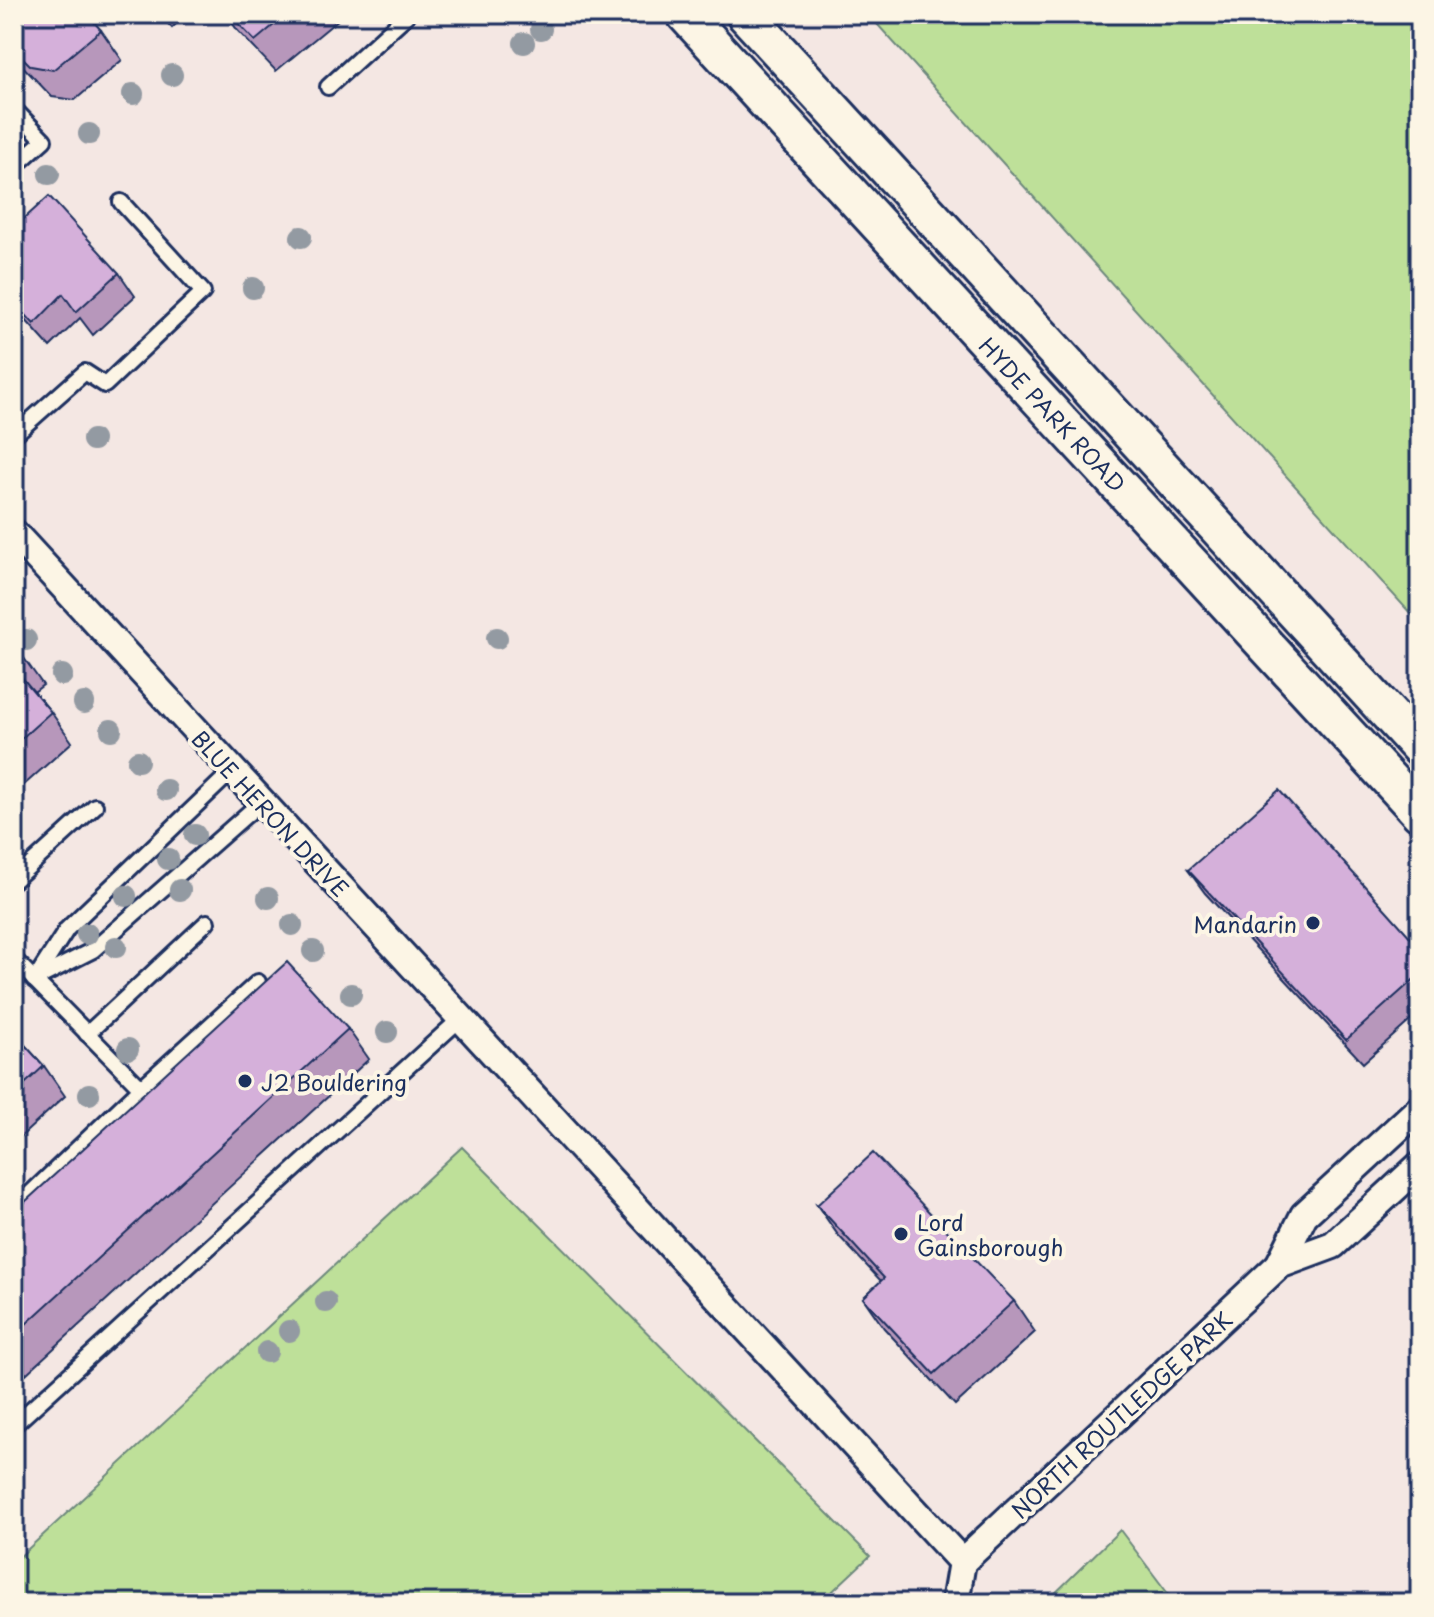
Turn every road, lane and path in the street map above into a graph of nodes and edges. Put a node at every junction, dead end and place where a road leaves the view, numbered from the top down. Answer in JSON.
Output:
{"nodes":[{"id":1,"x":408,"y":14,"type":"edge"},
{"id":2,"x":685,"y":14,"type":"edge"},
{"id":3,"x":745,"y":14,"type":"edge"},
{"id":4,"x":328,"y":87,"type":"dead end"},
{"id":5,"x":14,"y":109,"type":"edge"},
{"id":6,"x":14,"y":167,"type":"edge"},
{"id":7,"x":121,"y":202,"type":"dead end"},
{"id":8,"x":14,"y":435,"type":"edge"},
{"id":9,"x":14,"y":533,"type":"edge"},
{"id":10,"x":1420,"y":748,"type":"edge"},
{"id":11,"x":232,"y":771,"type":"junction"},
{"id":12,"x":261,"y":802,"type":"junction"},
{"id":13,"x":95,"y":806,"type":"dead end"},
{"id":14,"x":1420,"y":813,"type":"edge"},
{"id":15,"x":14,"y":880,"type":"edge"},
{"id":16,"x":207,"y":922,"type":"dead end"},
{"id":17,"x":14,"y":959,"type":"edge"},
{"id":18,"x":34,"y":980,"type":"junction"},
{"id":19,"x":258,"y":982,"type":"dead end"},
{"id":20,"x":460,"y":1019,"type":"junction"},
{"id":21,"x":87,"y":1034,"type":"junction"},
{"id":22,"x":141,"y":1088,"type":"junction"},
{"id":23,"x":1420,"y":1108,"type":"edge"},
{"id":24,"x":1420,"y":1165,"type":"edge"},
{"id":25,"x":14,"y":1209,"type":"edge"},
{"id":26,"x":1279,"y":1265,"type":"junction"},
{"id":27,"x":14,"y":1425,"type":"edge"},
{"id":28,"x":962,"y":1562,"type":"junction"},
{"id":29,"x":955,"y":1603,"type":"edge"}],
"edges":[{"from":1,"to":4,"type":"lane"},
{"from":2,"to":14,"type":"main road","name":"HYDE PARK ROAD"},
{"from":3,"to":10,"type":"main road","name":"HYDE PARK ROAD"},
{"from":5,"to":6,"type":"lane"},
{"from":7,"to":8,"type":"lane"},
{"from":9,"to":11,"type":"street","name":"BLUE HERON DRIVE"},
{"from":11,"to":12,"type":"street","name":"BLUE HERON DRIVE"},
{"from":11,"to":18,"type":"lane"},
{"from":12,"to":18,"type":"lane"},
{"from":12,"to":20,"type":"street","name":"BLUE HERON DRIVE"},
{"from":13,"to":15,"type":"lane"},
{"from":16,"to":21,"type":"lane"},
{"from":17,"to":18,"type":"lane"},
{"from":18,"to":21,"type":"lane"},
{"from":19,"to":22,"type":"lane"},
{"from":20,"to":27,"type":"lane"},
{"from":20,"to":28,"type":"street","name":"BLUE HERON DRIVE"},
{"from":21,"to":22,"type":"lane"},
{"from":22,"to":25,"type":"lane"},
{"from":23,"to":26,"type":"street"},
{"from":24,"to":26,"type":"street"},
{"from":26,"to":28,"type":"street","name":"NORTH ROUTLEDGE PARK"},
{"from":28,"to":29,"type":"street"}]}
